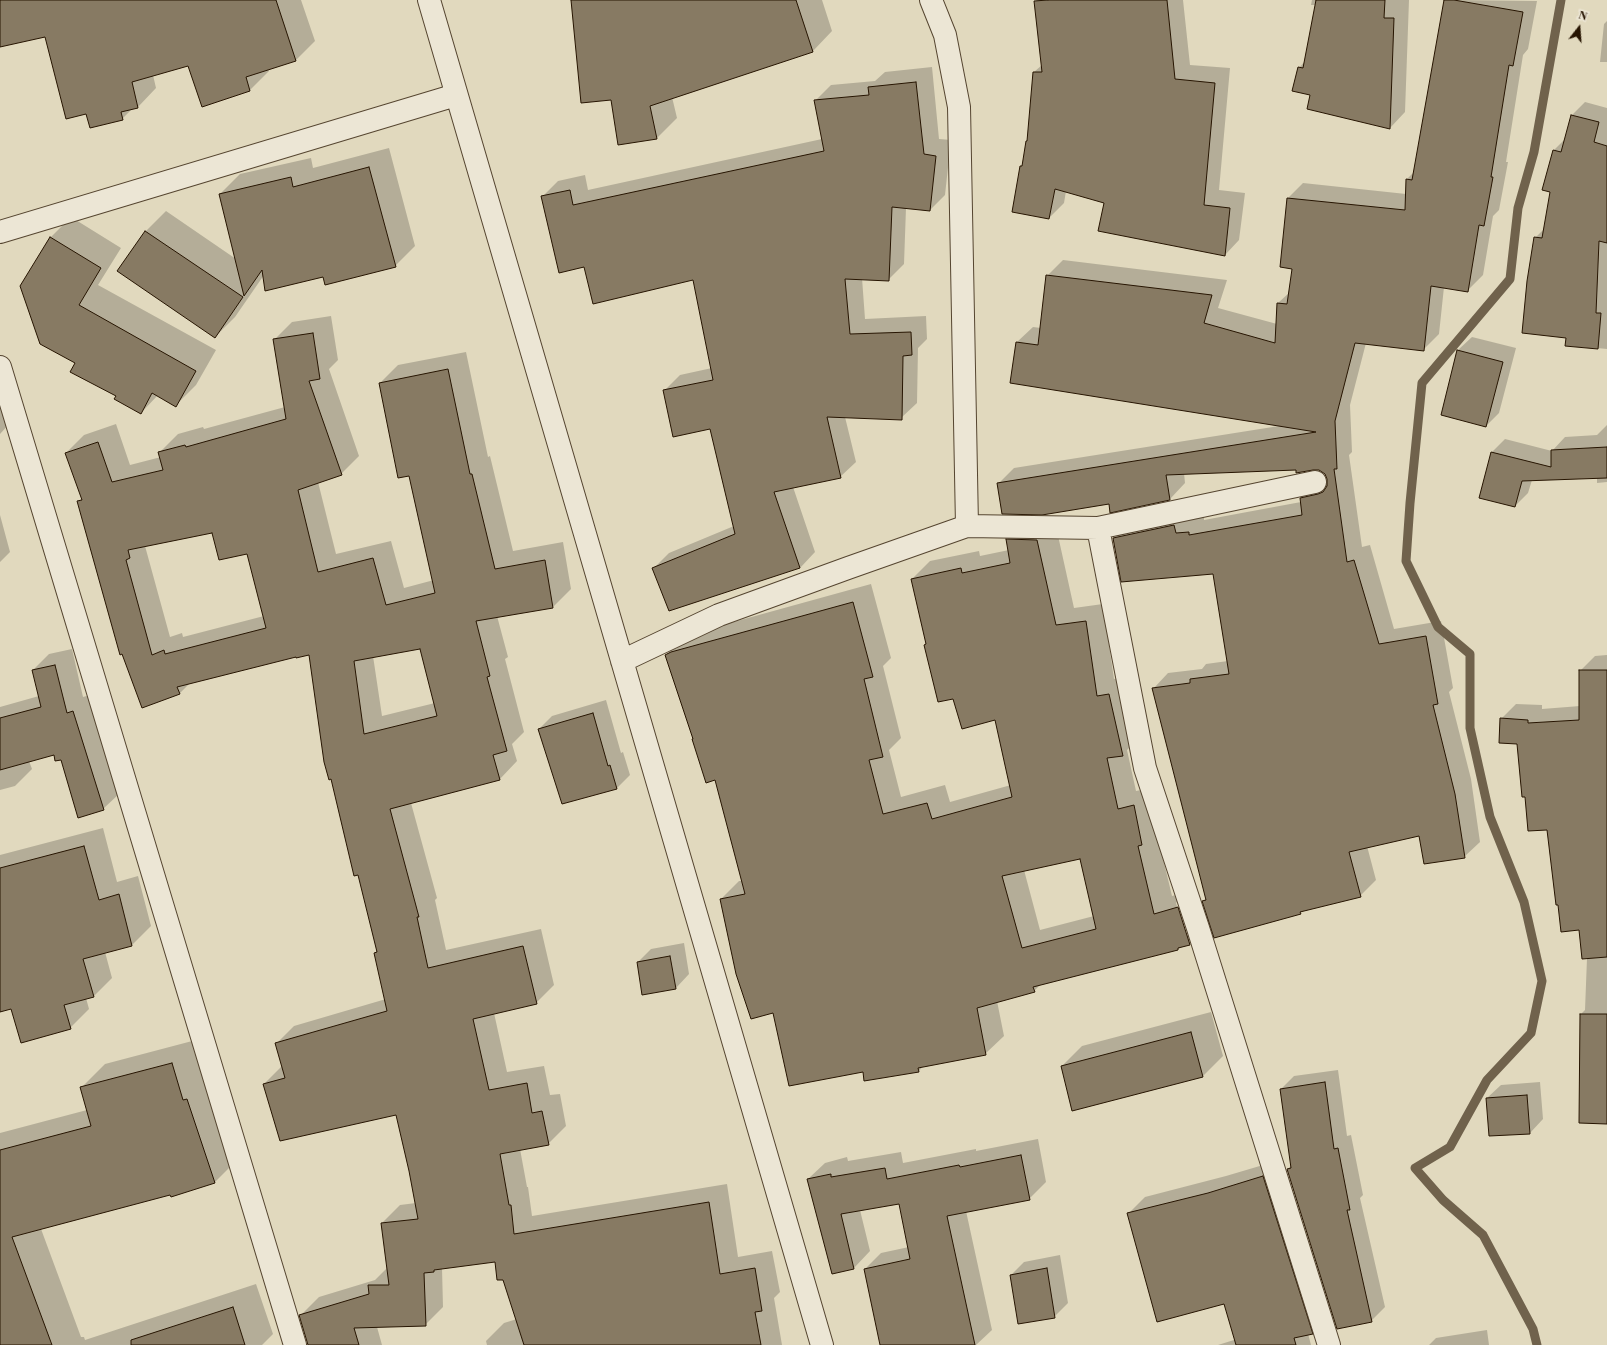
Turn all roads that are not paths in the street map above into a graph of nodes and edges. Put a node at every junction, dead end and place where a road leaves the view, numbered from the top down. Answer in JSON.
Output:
{"nodes":[{"id":1,"x":429,"y":0,"type":"edge"},
{"id":2,"x":931,"y":0,"type":"edge"},
{"id":3,"x":456,"y":95,"type":"junction"},
{"id":4,"x":0,"y":232,"type":"edge"},
{"id":5,"x":0,"y":367,"type":"edge"},
{"id":6,"x":1315,"y":482,"type":"dead end"},
{"id":7,"x":967,"y":526,"type":"junction"},
{"id":8,"x":1098,"y":528,"type":"junction"},
{"id":9,"x":622,"y":661,"type":"junction"},
{"id":10,"x":295,"y":1345,"type":"edge"},
{"id":11,"x":822,"y":1345,"type":"edge"},
{"id":12,"x":1329,"y":1345,"type":"edge"}],
"edges":[{"from":1,"to":3,"type":"street"},
{"from":2,"to":7,"type":"street"},
{"from":3,"to":4,"type":"street"},
{"from":3,"to":9,"type":"street"},
{"from":5,"to":10,"type":"street"},
{"from":6,"to":8,"type":"street"},
{"from":7,"to":8,"type":"street"},
{"from":7,"to":9,"type":"street"},
{"from":8,"to":12,"type":"street"},
{"from":9,"to":11,"type":"street"}]}
